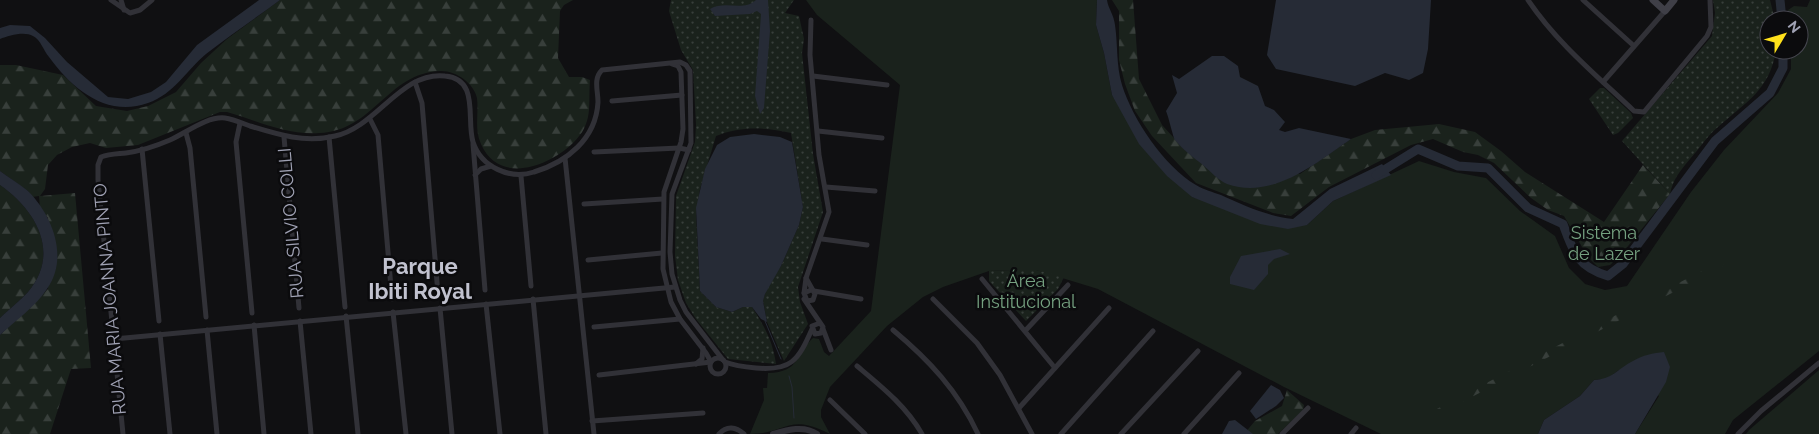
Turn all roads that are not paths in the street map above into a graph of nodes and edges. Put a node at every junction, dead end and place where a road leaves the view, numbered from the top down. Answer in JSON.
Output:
{"nodes":[{"id":1,"x":111,"y":0,"type":"edge"},
{"id":2,"x":121,"y":0,"type":"edge"},
{"id":3,"x":152,"y":0,"type":"edge"},
{"id":4,"x":1528,"y":0,"type":"edge"},
{"id":5,"x":1583,"y":0,"type":"edge"},
{"id":6,"x":1653,"y":0,"type":"edge"},
{"id":7,"x":1674,"y":0,"type":"edge"},
{"id":8,"x":1710,"y":0,"type":"edge"},
{"id":9,"x":124,"y":11,"type":"junction"},
{"id":10,"x":1665,"y":11,"type":"junction"},
{"id":11,"x":811,"y":20,"type":"dead end"},
{"id":12,"x":1634,"y":46,"type":"junction"},
{"id":13,"x":664,"y":64,"type":"junction"},
{"id":14,"x":813,"y":76,"type":"junction"},
{"id":15,"x":416,"y":82,"type":"junction"},
{"id":16,"x":1603,"y":82,"type":"junction"},
{"id":17,"x":887,"y":85,"type":"dead end"},
{"id":18,"x":682,"y":95,"type":"junction"},
{"id":19,"x":612,"y":101,"type":"dead end"},
{"id":20,"x":370,"y":120,"type":"junction"},
{"id":21,"x":240,"y":123,"type":"junction"},
{"id":22,"x":818,"y":131,"type":"junction"},
{"id":23,"x":186,"y":133,"type":"junction"},
{"id":24,"x":284,"y":137,"type":"junction"},
{"id":25,"x":330,"y":137,"type":"junction"},
{"id":26,"x":882,"y":138,"type":"dead end"},
{"id":27,"x":473,"y":141,"type":"junction"},
{"id":28,"x":679,"y":148,"type":"junction"},
{"id":29,"x":142,"y":150,"type":"junction"},
{"id":30,"x":689,"y":150,"type":"junction"},
{"id":31,"x":594,"y":152,"type":"dead end"},
{"id":32,"x":565,"y":158,"type":"junction"},
{"id":33,"x":491,"y":166,"type":"junction"},
{"id":34,"x":475,"y":176,"type":"junction"},
{"id":35,"x":521,"y":176,"type":"junction"},
{"id":36,"x":826,"y":187,"type":"junction"},
{"id":37,"x":875,"y":191,"type":"dead end"},
{"id":38,"x":663,"y":199,"type":"junction"},
{"id":39,"x":584,"y":204,"type":"dead end"},
{"id":40,"x":822,"y":239,"type":"junction"},
{"id":41,"x":867,"y":245,"type":"dead end"},
{"id":42,"x":662,"y":254,"type":"junction"},
{"id":43,"x":588,"y":260,"type":"dead end"},
{"id":44,"x":806,"y":278,"type":"junction"},
{"id":45,"x":982,"y":279,"type":"dead end"},
{"id":46,"x":1068,"y":285,"type":"dead end"},
{"id":47,"x":531,"y":286,"type":"dead end"},
{"id":48,"x":667,"y":287,"type":"junction"},
{"id":49,"x":676,"y":287,"type":"junction"},
{"id":50,"x":486,"y":290,"type":"dead end"},
{"id":51,"x":438,"y":294,"type":"dead end"},
{"id":52,"x":580,"y":295,"type":"junction"},
{"id":53,"x":813,"y":295,"type":"junction"},
{"id":54,"x":804,"y":296,"type":"junction"},
{"id":55,"x":392,"y":299,"type":"dead end"},
{"id":56,"x":861,"y":299,"type":"dead end"},
{"id":57,"x":532,"y":300,"type":"junction"},
{"id":58,"x":933,"y":300,"type":"dead end"},
{"id":59,"x":486,"y":304,"type":"junction"},
{"id":60,"x":345,"y":307,"type":"dead end"},
{"id":61,"x":299,"y":308,"type":"dead end"},
{"id":62,"x":440,"y":308,"type":"junction"},
{"id":63,"x":1109,"y":308,"type":"dead end"},
{"id":64,"x":393,"y":312,"type":"junction"},
{"id":65,"x":252,"y":313,"type":"dead end"},
{"id":66,"x":812,"y":313,"type":"junction"},
{"id":67,"x":346,"y":316,"type":"junction"},
{"id":68,"x":206,"y":317,"type":"dead end"},
{"id":69,"x":680,"y":318,"type":"junction"},
{"id":70,"x":300,"y":321,"type":"junction"},
{"id":71,"x":159,"y":322,"type":"dead end"},
{"id":72,"x":254,"y":325,"type":"junction"},
{"id":73,"x":594,"y":327,"type":"dead end"},
{"id":74,"x":816,"y":328,"type":"junction"},
{"id":75,"x":207,"y":330,"type":"junction"},
{"id":76,"x":893,"y":330,"type":"dead end"},
{"id":77,"x":1153,"y":330,"type":"dead end"},
{"id":78,"x":1026,"y":331,"type":"junction"},
{"id":79,"x":160,"y":334,"type":"junction"},
{"id":80,"x":114,"y":339,"type":"junction"},
{"id":81,"x":826,"y":340,"type":"junction"},
{"id":82,"x":703,"y":348,"type":"junction"},
{"id":83,"x":831,"y":350,"type":"dead end"},
{"id":84,"x":1198,"y":351,"type":"dead end"},
{"id":85,"x":724,"y":361,"type":"junction"},
{"id":86,"x":1819,"y":362,"type":"edge"},
{"id":87,"x":694,"y":365,"type":"junction"},
{"id":88,"x":710,"y":365,"type":"junction"},
{"id":89,"x":739,"y":366,"type":"junction"},
{"id":90,"x":857,"y":366,"type":"dead end"},
{"id":91,"x":1055,"y":368,"type":"junction"},
{"id":92,"x":723,"y":372,"type":"junction"},
{"id":93,"x":1239,"y":373,"type":"dead end"},
{"id":94,"x":599,"y":375,"type":"dead end"},
{"id":95,"x":830,"y":400,"type":"dead end"},
{"id":96,"x":1019,"y":408,"type":"junction"},
{"id":97,"x":1308,"y":408,"type":"dead end"},
{"id":98,"x":703,"y":412,"type":"dead end"},
{"id":99,"x":592,"y":421,"type":"junction"},
{"id":100,"x":1356,"y":428,"type":"dead end"},
{"id":101,"x":123,"y":434,"type":"edge"},
{"id":102,"x":170,"y":434,"type":"edge"},
{"id":103,"x":217,"y":434,"type":"edge"},
{"id":104,"x":264,"y":434,"type":"edge"},
{"id":105,"x":311,"y":434,"type":"edge"},
{"id":106,"x":358,"y":434,"type":"edge"},
{"id":107,"x":406,"y":434,"type":"edge"},
{"id":108,"x":452,"y":434,"type":"edge"},
{"id":109,"x":500,"y":434,"type":"edge"},
{"id":110,"x":546,"y":434,"type":"edge"},
{"id":111,"x":594,"y":434,"type":"edge"},
{"id":112,"x":719,"y":434,"type":"edge"},
{"id":113,"x":744,"y":434,"type":"edge"},
{"id":114,"x":776,"y":434,"type":"edge"},
{"id":115,"x":817,"y":434,"type":"edge"},
{"id":116,"x":865,"y":434,"type":"edge"},
{"id":117,"x":922,"y":434,"type":"edge"},
{"id":118,"x":978,"y":434,"type":"edge"},
{"id":119,"x":1032,"y":434,"type":"edge"},
{"id":120,"x":1061,"y":434,"type":"edge"},
{"id":121,"x":1121,"y":434,"type":"edge"},
{"id":122,"x":1184,"y":434,"type":"edge"},
{"id":123,"x":1282,"y":434,"type":"edge"},
{"id":124,"x":1350,"y":434,"type":"edge"},
{"id":125,"x":1738,"y":434,"type":"edge"}],
"edges":[{"from":1,"to":9,"type":"street"},
{"from":2,"to":9,"type":"street"},
{"from":3,"to":9,"type":"street"},
{"from":4,"to":16,"type":"street"},
{"from":5,"to":12,"type":"street"},
{"from":6,"to":10,"type":"main road"},
{"from":7,"to":10,"type":"main road"},
{"from":8,"to":16,"type":"street"},
{"from":10,"to":12,"type":"street"},
{"from":11,"to":14,"type":"street"},
{"from":12,"to":16,"type":"street"},
{"from":13,"to":18,"type":"street"},
{"from":13,"to":30,"type":"street"},
{"from":13,"to":32,"type":"street"},
{"from":14,"to":17,"type":"street"},
{"from":14,"to":22,"type":"street"},
{"from":15,"to":20,"type":"street"},
{"from":15,"to":27,"type":"street"},
{"from":15,"to":51,"type":"street"},
{"from":18,"to":19,"type":"street"},
{"from":18,"to":28,"type":"street"},
{"from":20,"to":25,"type":"street"},
{"from":20,"to":55,"type":"street"},
{"from":21,"to":23,"type":"street"},
{"from":21,"to":24,"type":"street"},
{"from":21,"to":65,"type":"street"},
{"from":22,"to":26,"type":"street"},
{"from":22,"to":36,"type":"street"},
{"from":23,"to":29,"type":"street"},
{"from":23,"to":68,"type":"street"},
{"from":24,"to":25,"type":"street"},
{"from":24,"to":61,"type":"street","name":"RUA SILVIO COLLI"},
{"from":25,"to":60,"type":"street"},
{"from":27,"to":33,"type":"street"},
{"from":27,"to":34,"type":"street"},
{"from":28,"to":30,"type":"street"},
{"from":28,"to":31,"type":"street"},
{"from":28,"to":38,"type":"street"},
{"from":29,"to":71,"type":"street"},
{"from":29,"to":80,"type":"street","name":"RUA MARIA JOANNA PINTO"},
{"from":30,"to":49,"type":"street"},
{"from":32,"to":35,"type":"street"},
{"from":32,"to":52,"type":"street"},
{"from":33,"to":34,"type":"street"},
{"from":33,"to":35,"type":"street"},
{"from":34,"to":50,"type":"street"},
{"from":35,"to":47,"type":"street"},
{"from":36,"to":37,"type":"street"},
{"from":36,"to":40,"type":"street"},
{"from":38,"to":39,"type":"street"},
{"from":38,"to":42,"type":"street"},
{"from":40,"to":41,"type":"street"},
{"from":40,"to":44,"type":"street"},
{"from":42,"to":43,"type":"street"},
{"from":42,"to":48,"type":"street"},
{"from":44,"to":53,"type":"street"},
{"from":44,"to":54,"type":"street"},
{"from":45,"to":78,"type":"street"},
{"from":46,"to":78,"type":"street"},
{"from":48,"to":49,"type":"street"},
{"from":48,"to":52,"type":"street"},
{"from":48,"to":69,"type":"street"},
{"from":49,"to":85,"type":"street"},
{"from":52,"to":57,"type":"street"},
{"from":52,"to":99,"type":"street"},
{"from":53,"to":54,"type":"street"},
{"from":53,"to":54,"type":"street"},
{"from":53,"to":56,"type":"street"},
{"from":53,"to":66,"type":"street"},
{"from":54,"to":66,"type":"street"},
{"from":57,"to":59,"type":"street"},
{"from":57,"to":110,"type":"street"},
{"from":58,"to":96,"type":"street"},
{"from":59,"to":62,"type":"street"},
{"from":59,"to":109,"type":"street"},
{"from":62,"to":64,"type":"street"},
{"from":62,"to":108,"type":"street"},
{"from":63,"to":91,"type":"street"},
{"from":64,"to":67,"type":"street"},
{"from":64,"to":107,"type":"street"},
{"from":66,"to":74,"type":"street"},
{"from":67,"to":70,"type":"street"},
{"from":67,"to":106,"type":"street"},
{"from":69,"to":73,"type":"street"},
{"from":69,"to":82,"type":"street"},
{"from":70,"to":72,"type":"street"},
{"from":70,"to":105,"type":"street","name":"RUA SILVIO COLLI"},
{"from":72,"to":75,"type":"street"},
{"from":72,"to":104,"type":"street"},
{"from":74,"to":81,"type":"street"},
{"from":74,"to":81,"type":"street"},
{"from":74,"to":89,"type":"street"},
{"from":75,"to":79,"type":"street"},
{"from":75,"to":103,"type":"street"},
{"from":76,"to":118,"type":"street"},
{"from":77,"to":120,"type":"street"},
{"from":78,"to":91,"type":"street"},
{"from":79,"to":80,"type":"street"},
{"from":79,"to":102,"type":"street"},
{"from":80,"to":101,"type":"street","name":"RUA MARIA JOANNA PINTO"},
{"from":81,"to":83,"type":"street"},
{"from":82,"to":87,"type":"street"},
{"from":82,"to":88,"type":"street"},
{"from":84,"to":121,"type":"street"},
{"from":85,"to":88,"type":"street"},
{"from":85,"to":89,"type":"street"},
{"from":85,"to":92,"type":"street"},
{"from":86,"to":125,"type":"street"},
{"from":87,"to":88,"type":"street"},
{"from":87,"to":94,"type":"street"},
{"from":88,"to":92,"type":"street"},
{"from":89,"to":92,"type":"street"},
{"from":90,"to":117,"type":"street"},
{"from":91,"to":96,"type":"street"},
{"from":93,"to":122,"type":"street"},
{"from":95,"to":116,"type":"street"},
{"from":96,"to":119,"type":"street"},
{"from":97,"to":123,"type":"street"},
{"from":98,"to":99,"type":"street"},
{"from":99,"to":111,"type":"street"},
{"from":100,"to":124,"type":"street"},
{"from":112,"to":113,"type":"street"},
{"from":114,"to":115,"type":"street"}]}
